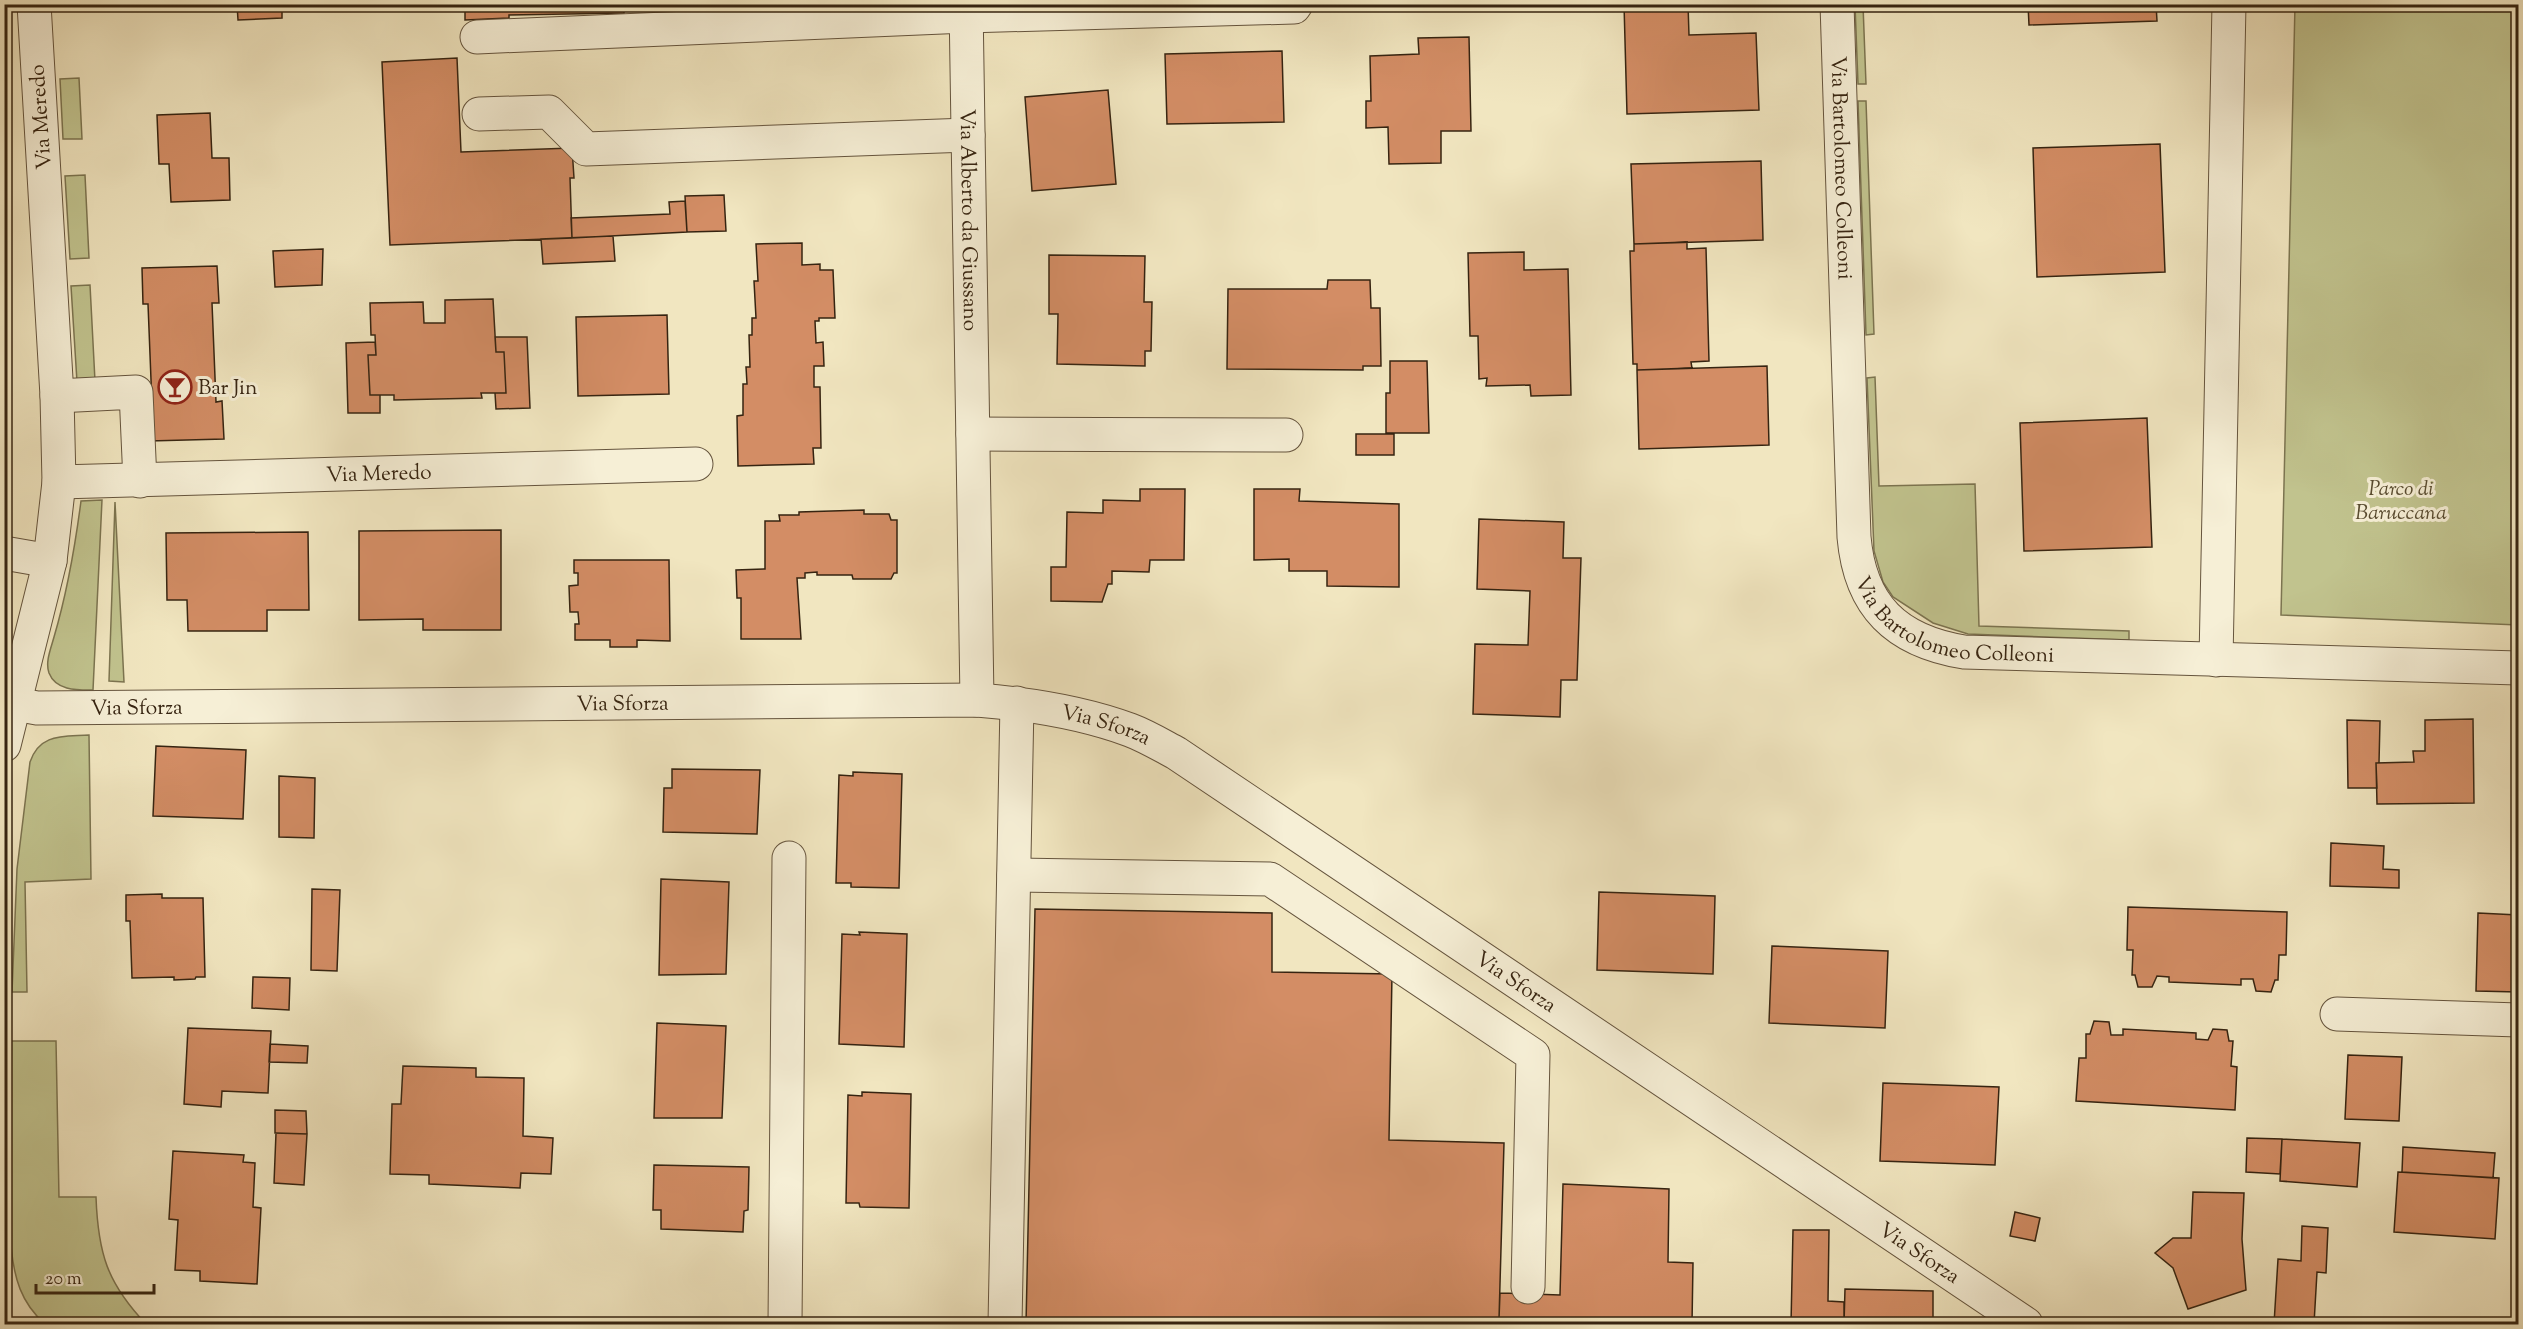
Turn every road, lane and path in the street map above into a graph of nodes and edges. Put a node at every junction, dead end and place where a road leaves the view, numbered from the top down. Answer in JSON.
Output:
{"nodes":[{"id":1,"x":34,"y":4,"type":"edge"},
{"id":2,"x":1296,"y":4,"type":"edge"},
{"id":3,"x":1836,"y":4,"type":"edge"},
{"id":4,"x":2229,"y":4,"type":"edge"},
{"id":5,"x":966,"y":10,"type":"edge"},
{"id":6,"x":477,"y":37,"type":"dead end"},
{"id":7,"x":479,"y":114,"type":"dead end"},
{"id":8,"x":968,"y":135,"type":"junction"},
{"id":9,"x":57,"y":396,"type":"junction"},
{"id":10,"x":973,"y":434,"type":"junction"},
{"id":11,"x":1286,"y":435,"type":"dead end"},
{"id":12,"x":696,"y":464,"type":"dead end"},
{"id":13,"x":140,"y":481,"type":"junction"},
{"id":14,"x":59,"y":482,"type":"junction"},
{"id":15,"x":4,"y":553,"type":"edge"},
{"id":16,"x":50,"y":561,"type":"junction"},
{"id":17,"x":2216,"y":660,"type":"junction"},
{"id":18,"x":2518,"y":668,"type":"edge"},
{"id":19,"x":977,"y":700,"type":"junction"},
{"id":20,"x":1017,"y":703,"type":"junction"},
{"id":21,"x":15,"y":704,"type":"junction"},
{"id":22,"x":4,"y":746,"type":"edge"},
{"id":23,"x":789,"y":858,"type":"dead end"},
{"id":24,"x":1014,"y":875,"type":"junction"},
{"id":25,"x":2337,"y":1014,"type":"dead end"},
{"id":26,"x":2518,"y":1020,"type":"edge"},
{"id":27,"x":1528,"y":1287,"type":"dead end"},
{"id":28,"x":2023,"y":1323,"type":"edge"},
{"id":29,"x":785,"y":1324,"type":"edge"},
{"id":30,"x":1005,"y":1324,"type":"edge"}],
"edges":[{"from":1,"to":9,"type":"street","name":"Via Meredo"},
{"from":2,"to":5,"type":"street"},
{"from":3,"to":17,"type":"street","name":"Via Bartolomeo Colleoni"},
{"from":4,"to":17,"type":"street"},
{"from":5,"to":6,"type":"street"},
{"from":5,"to":8,"type":"street","name":"Via Alberto da Giussano"},
{"from":7,"to":8,"type":"street"},
{"from":8,"to":10,"type":"street","name":"Via Alberto da Giussano"},
{"from":9,"to":13,"type":"street"},
{"from":9,"to":14,"type":"street","name":"Via Meredo"},
{"from":10,"to":11,"type":"street"},
{"from":10,"to":19,"type":"street","name":"Via Alberto da Giussano"},
{"from":12,"to":13,"type":"street","name":"Via Meredo"},
{"from":13,"to":14,"type":"street","name":"Via Meredo"},
{"from":14,"to":16,"type":"street","name":"Via Meredo"},
{"from":15,"to":16,"type":"street"},
{"from":16,"to":21,"type":"street","name":"Via Meredo"},
{"from":17,"to":18,"type":"street","name":"Via Bartolomeo Colleoni"},
{"from":19,"to":20,"type":"street","name":"Via Sforza"},
{"from":19,"to":21,"type":"street","name":"Via Sforza"},
{"from":20,"to":24,"type":"street"},
{"from":20,"to":28,"type":"street","name":"Via Sforza"},
{"from":21,"to":22,"type":"street","name":"Via Meredo"},
{"from":23,"to":29,"type":"street"},
{"from":24,"to":27,"type":"street"},
{"from":24,"to":30,"type":"street"},
{"from":25,"to":26,"type":"street"}]}
